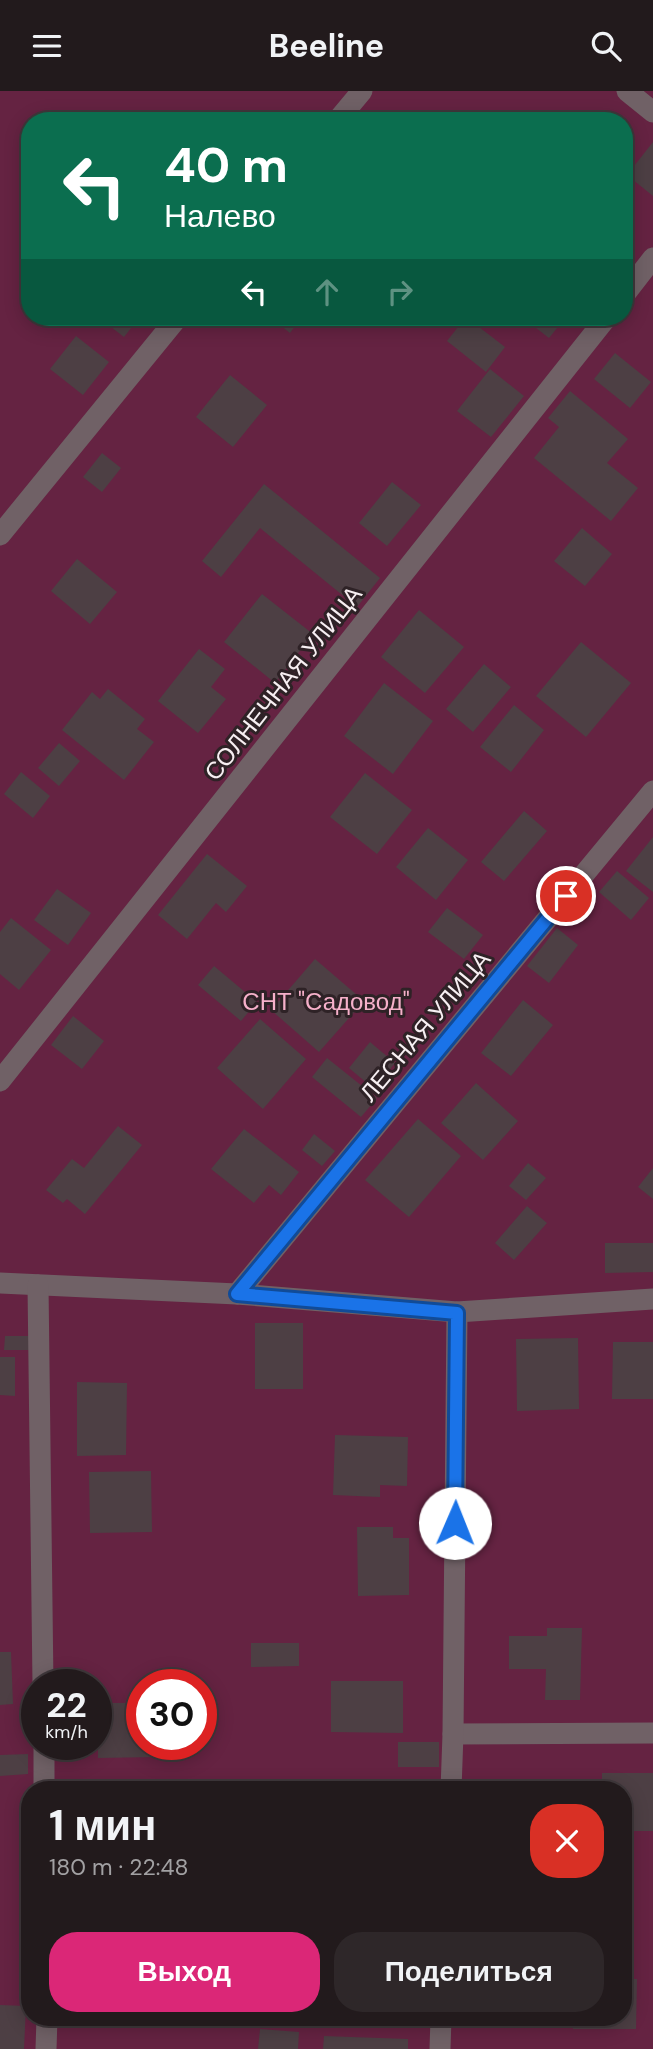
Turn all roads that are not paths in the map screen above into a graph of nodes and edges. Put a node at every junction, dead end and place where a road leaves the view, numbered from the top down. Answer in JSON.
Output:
{"nodes":[{"id":1,"x":362,"y":91,"type":"edge"},
{"id":2,"x":627,"y":91,"type":"edge"},
{"id":3,"x":344,"y":112,"type":"edge"},
{"id":4,"x":653,"y":112,"type":"edge"},
{"id":5,"x":653,"y":258,"type":"edge"},
{"id":6,"x":633,"y":284,"type":"edge"},
{"id":7,"x":170,"y":326,"type":"edge"},
{"id":8,"x":600,"y":326,"type":"edge"},
{"id":9,"x":0,"y":535,"type":"edge"},
{"id":10,"x":653,"y":791,"type":"edge"},
{"id":11,"x":0,"y":1081,"type":"edge"},
{"id":12,"x":0,"y":1283,"type":"edge"},
{"id":13,"x":38,"y":1285,"type":"junction"},
{"id":14,"x":237,"y":1294,"type":"junction"},
{"id":15,"x":653,"y":1299,"type":"edge"},
{"id":16,"x":457,"y":1313,"type":"junction"},
{"id":17,"x":43,"y":1669,"type":"edge"},
{"id":18,"x":653,"y":1733,"type":"edge"},
{"id":19,"x":453,"y":1734,"type":"junction"},
{"id":20,"x":44,"y":1760,"type":"edge"},
{"id":21,"x":44,"y":1781,"type":"edge"},
{"id":22,"x":451,"y":1781,"type":"edge"},
{"id":23,"x":47,"y":2026,"type":"edge"},
{"id":24,"x":441,"y":2026,"type":"edge"},
{"id":25,"x":46,"y":2049,"type":"edge"},
{"id":26,"x":440,"y":2049,"type":"edge"}],
"edges":[{"from":1,"to":3,"type":"street"},
{"from":2,"to":4,"type":"street"},
{"from":5,"to":6,"type":"street"},
{"from":7,"to":9,"type":"street"},
{"from":8,"to":11,"type":"street","name":"СОЛНЕЧНАЯ УЛИЦА"},
{"from":10,"to":14,"type":"street","name":"ЛЕСНАЯ УЛИЦА"},
{"from":12,"to":13,"type":"street"},
{"from":13,"to":14,"type":"street"},
{"from":13,"to":17,"type":"street"},
{"from":14,"to":16,"type":"street"},
{"from":15,"to":16,"type":"street"},
{"from":16,"to":19,"type":"street"},
{"from":18,"to":19,"type":"street"},
{"from":19,"to":22,"type":"street"},
{"from":20,"to":21,"type":"street"},
{"from":23,"to":25,"type":"street"},
{"from":24,"to":26,"type":"street"}]}
